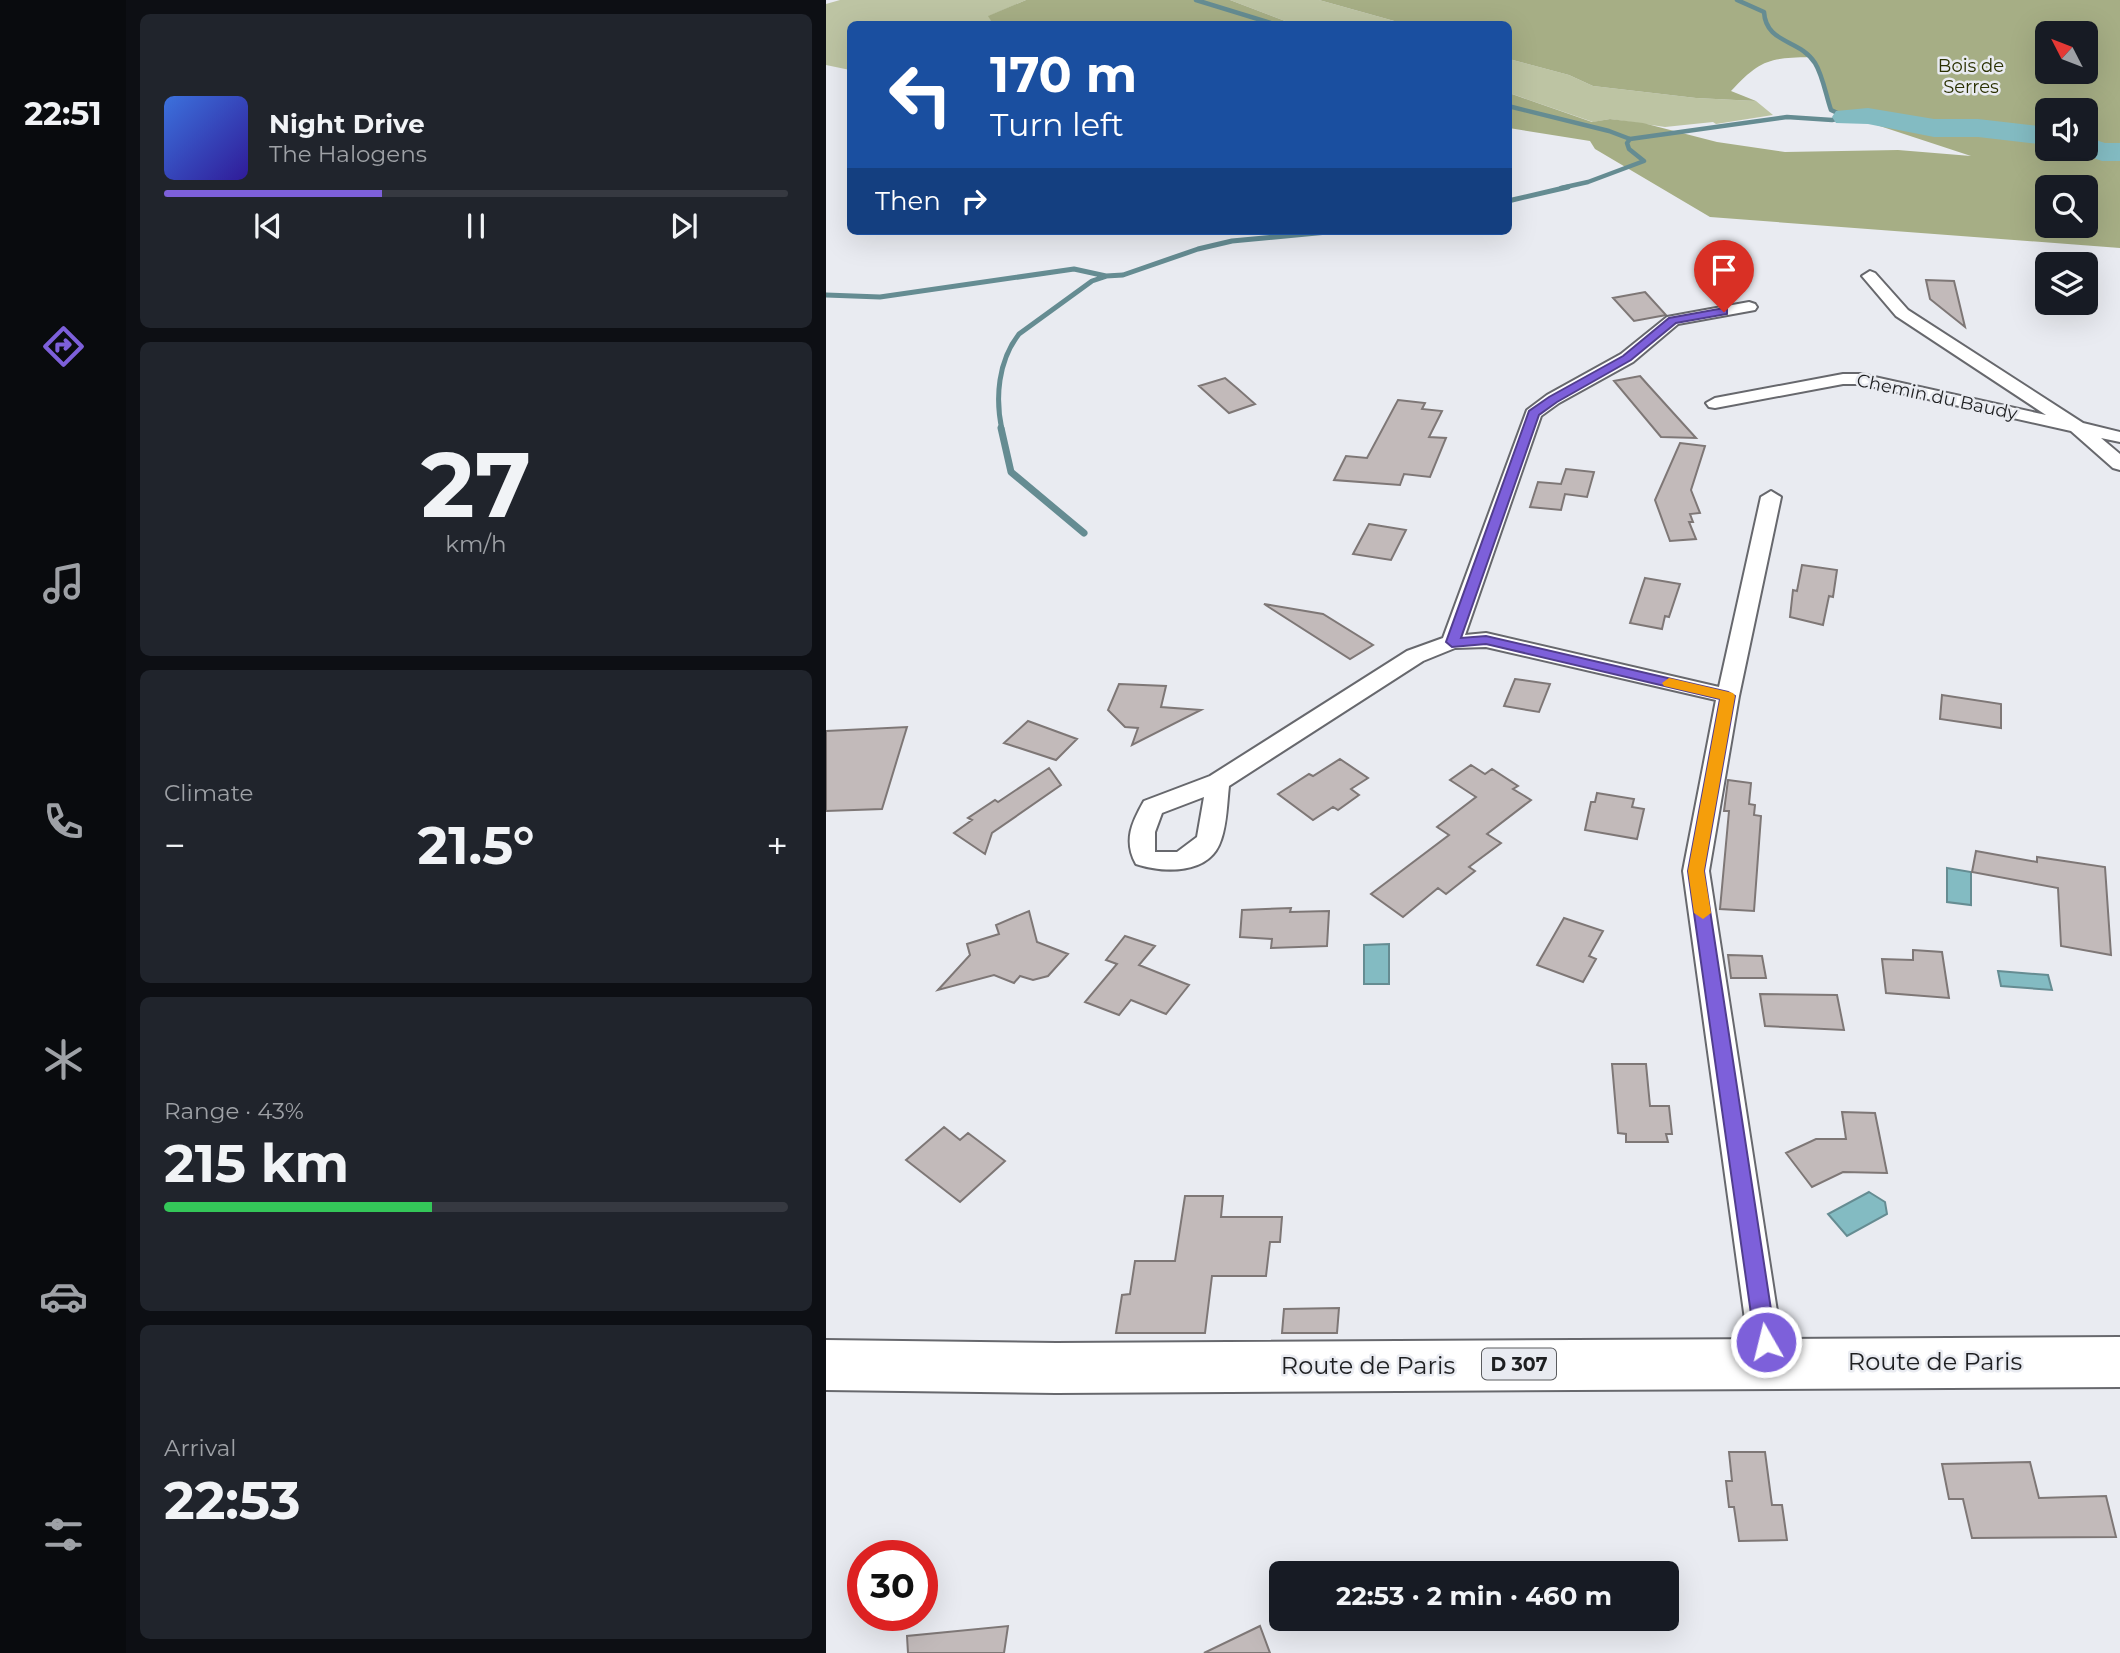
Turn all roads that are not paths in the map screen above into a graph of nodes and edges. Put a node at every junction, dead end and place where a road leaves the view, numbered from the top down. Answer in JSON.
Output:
{"nodes":[{"id":1,"x":1870,"y":276,"type":"dead end"},
{"id":2,"x":1749,"y":307,"type":"dead end"},
{"id":3,"x":1715,"y":404,"type":"dead end"},
{"id":4,"x":2077,"y":427,"type":"junction"},
{"id":5,"x":2120,"y":437,"type":"edge"},
{"id":6,"x":2120,"y":464,"type":"edge"},
{"id":7,"x":1771,"y":497,"type":"dead end"},
{"id":8,"x":1452,"y":642,"type":"junction"},
{"id":9,"x":1728,"y":696,"type":"junction"},
{"id":10,"x":1218,"y":782,"type":"dead end"},
{"id":11,"x":2120,"y":1362,"type":"edge"},
{"id":12,"x":1768,"y":1363,"type":"junction"},
{"id":13,"x":826,"y":1366,"type":"edge"}],
"edges":[{"from":1,"to":4,"type":"street","name":"Chemin du Baudy"},
{"from":2,"to":8,"type":"street"},
{"from":3,"to":4,"type":"street","name":"Chemin du Baudy"},
{"from":4,"to":5,"type":"street","name":"Chemin du Baudy"},
{"from":4,"to":6,"type":"street"},
{"from":7,"to":9,"type":"street"},
{"from":8,"to":9,"type":"street"},
{"from":8,"to":10,"type":"street"},
{"from":9,"to":12,"type":"street"},
{"from":11,"to":12,"type":"main road","name":"Route de Paris","number":"D 307"},
{"from":12,"to":13,"type":"main road","name":"Route de Paris","number":"D 307"}]}
